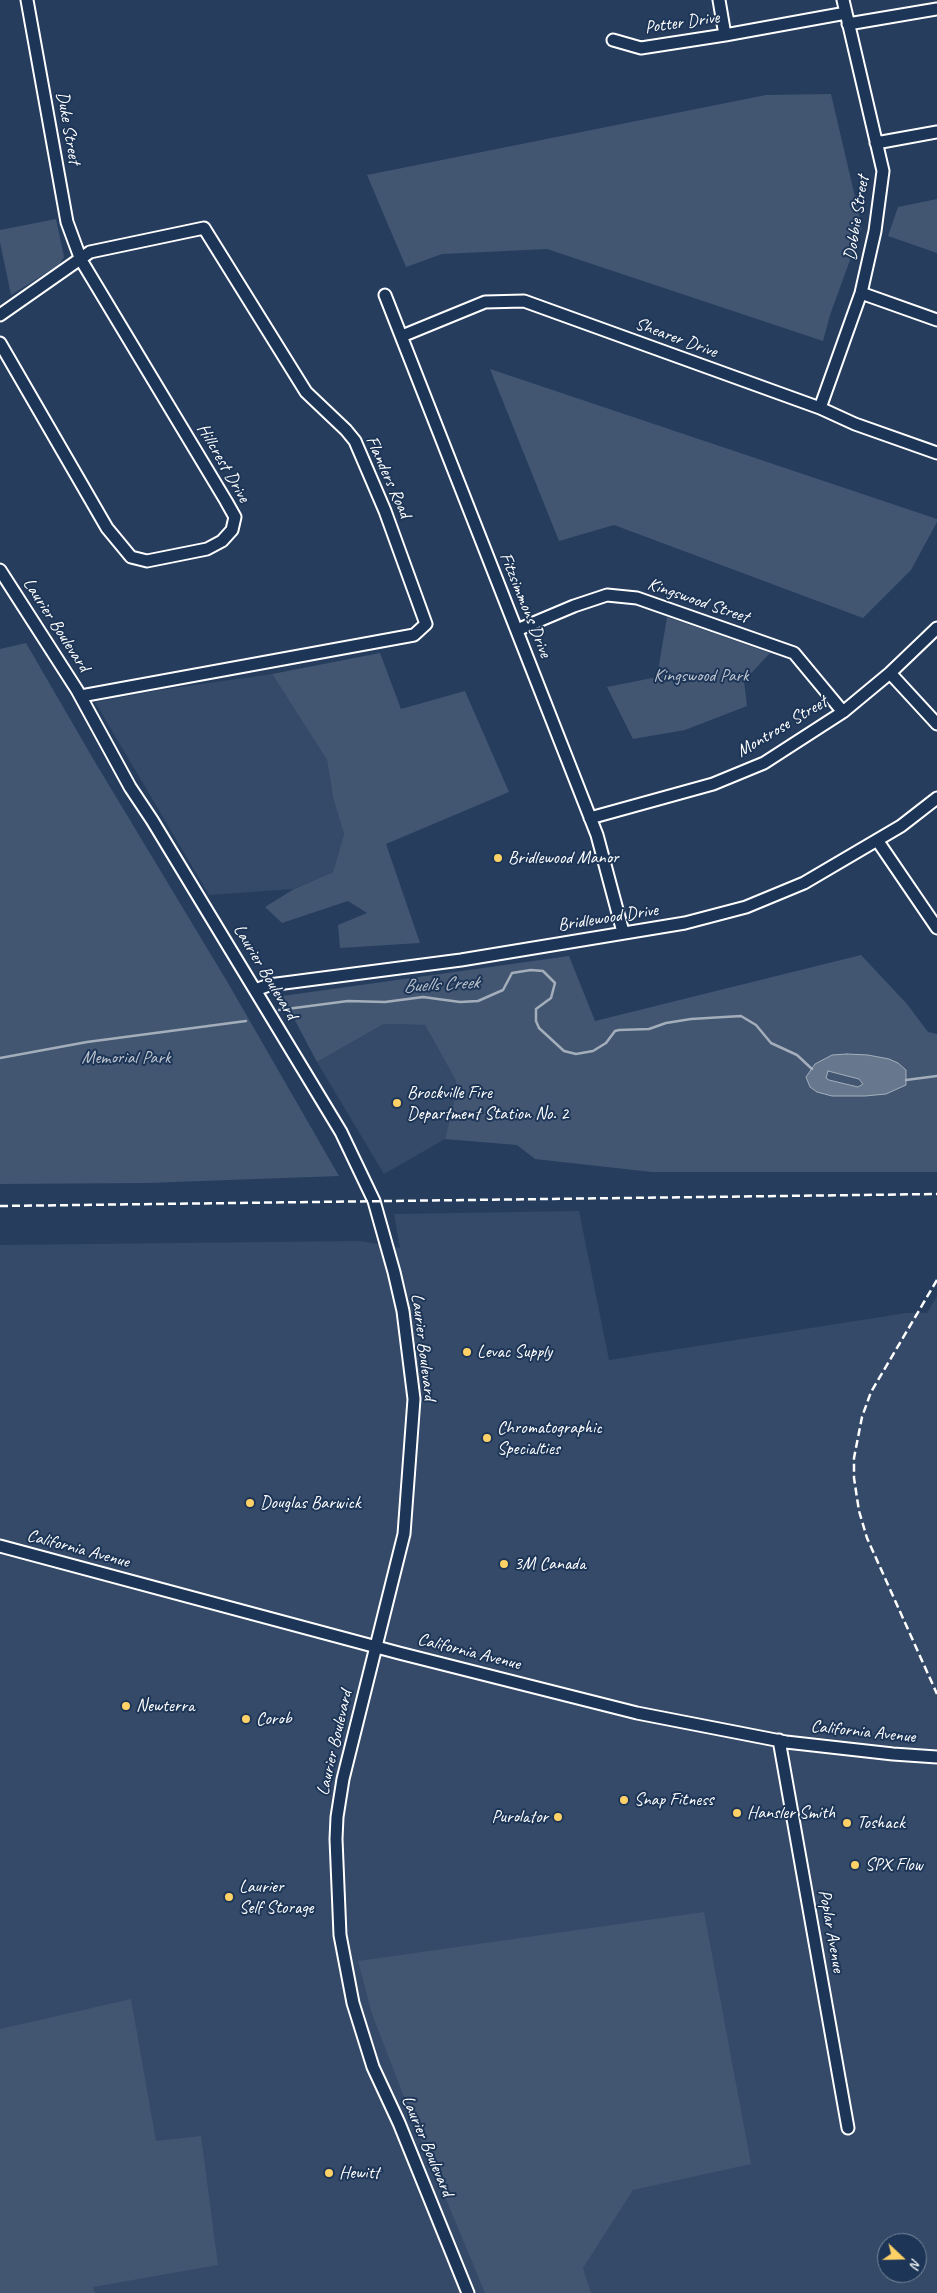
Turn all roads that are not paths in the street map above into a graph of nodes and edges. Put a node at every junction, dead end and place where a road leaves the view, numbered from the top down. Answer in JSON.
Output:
{"nodes":[{"id":1,"x":27,"y":0,"type":"edge"},
{"id":2,"x":719,"y":0,"type":"edge"},
{"id":3,"x":843,"y":0,"type":"edge"},
{"id":4,"x":937,"y":8,"type":"edge"},
{"id":5,"x":846,"y":12,"type":"junction"},
{"id":6,"x":848,"y":24,"type":"junction"},
{"id":7,"x":725,"y":35,"type":"junction"},
{"id":8,"x":613,"y":40,"type":"dead end"},
{"id":9,"x":937,"y":132,"type":"edge"},
{"id":10,"x":876,"y":143,"type":"junction"},
{"id":11,"x":80,"y":260,"type":"junction"},
{"id":12,"x":861,"y":293,"type":"junction"},
{"id":13,"x":385,"y":295,"type":"dead end"},
{"id":14,"x":0,"y":315,"type":"edge"},
{"id":15,"x":937,"y":320,"type":"edge"},
{"id":16,"x":402,"y":336,"type":"junction"},
{"id":17,"x":0,"y":342,"type":"edge"},
{"id":18,"x":820,"y":408,"type":"junction"},
{"id":19,"x":937,"y":453,"type":"edge"},
{"id":20,"x":0,"y":570,"type":"edge"},
{"id":21,"x":937,"y":628,"type":"edge"},
{"id":22,"x":517,"y":630,"type":"junction"},
{"id":23,"x":890,"y":673,"type":"junction"},
{"id":24,"x":81,"y":696,"type":"junction"},
{"id":25,"x":843,"y":712,"type":"junction"},
{"id":26,"x":937,"y":724,"type":"edge"},
{"id":27,"x":937,"y":798,"type":"edge"},
{"id":28,"x":590,"y":818,"type":"junction"},
{"id":29,"x":877,"y":840,"type":"junction"},
{"id":30,"x":937,"y":928,"type":"edge"},
{"id":31,"x":624,"y":932,"type":"junction"},
{"id":32,"x":255,"y":990,"type":"junction"},
{"id":33,"x":0,"y":1546,"type":"edge"},
{"id":34,"x":375,"y":1646,"type":"junction"},
{"id":35,"x":779,"y":1740,"type":"junction"},
{"id":36,"x":937,"y":1757,"type":"edge"},
{"id":37,"x":848,"y":2128,"type":"dead end"},
{"id":38,"x":468,"y":2293,"type":"edge"}],
"edges":[{"from":1,"to":11,"type":"street","name":"Duke Street"},
{"from":2,"to":7,"type":"street"},
{"from":3,"to":5,"type":"street","name":"Dobbie Street"},
{"from":4,"to":6,"type":"street"},
{"from":5,"to":6,"type":"street","name":"Dobbie Street"},
{"from":5,"to":7,"type":"street","name":"Potter Drive"},
{"from":6,"to":10,"type":"street","name":"Dobbie Street"},
{"from":7,"to":8,"type":"street","name":"Potter Drive"},
{"from":9,"to":10,"type":"street"},
{"from":10,"to":12,"type":"street","name":"Dobbie Street"},
{"from":11,"to":14,"type":"street","name":"Flanders Road"},
{"from":11,"to":17,"type":"street","name":"Hillcrest Drive"},
{"from":11,"to":24,"type":"street","name":"Flanders Road"},
{"from":12,"to":15,"type":"street"},
{"from":12,"to":18,"type":"street","name":"Dobbie Street"},
{"from":13,"to":16,"type":"street","name":"Fitzsimmons Drive"},
{"from":16,"to":18,"type":"street","name":"Shearer Drive"},
{"from":16,"to":22,"type":"street","name":"Fitzsimmons Drive"},
{"from":18,"to":19,"type":"street","name":"Shearer Drive"},
{"from":20,"to":24,"type":"street","name":"Laurier Boulevard"},
{"from":21,"to":23,"type":"street","name":"Montrose Street"},
{"from":22,"to":25,"type":"street","name":"Kingswood Street"},
{"from":22,"to":28,"type":"street","name":"Fitzsimmons Drive"},
{"from":23,"to":25,"type":"street","name":"Montrose Street"},
{"from":23,"to":26,"type":"street"},
{"from":24,"to":32,"type":"street","name":"Laurier Boulevard"},
{"from":25,"to":28,"type":"street","name":"Montrose Street"},
{"from":27,"to":29,"type":"street","name":"Bridlewood Drive"},
{"from":28,"to":31,"type":"street","name":"Fitzsimmons Drive"},
{"from":29,"to":30,"type":"street"},
{"from":29,"to":31,"type":"street","name":"Bridlewood Drive"},
{"from":31,"to":32,"type":"street","name":"Bridlewood Drive"},
{"from":32,"to":34,"type":"street","name":"Laurier Boulevard"},
{"from":33,"to":34,"type":"street","name":"California Avenue"},
{"from":34,"to":35,"type":"street","name":"California Avenue"},
{"from":34,"to":38,"type":"street","name":"Laurier Boulevard"},
{"from":35,"to":36,"type":"street","name":"California Avenue"},
{"from":35,"to":37,"type":"street","name":"Poplar Avenue"}]}
